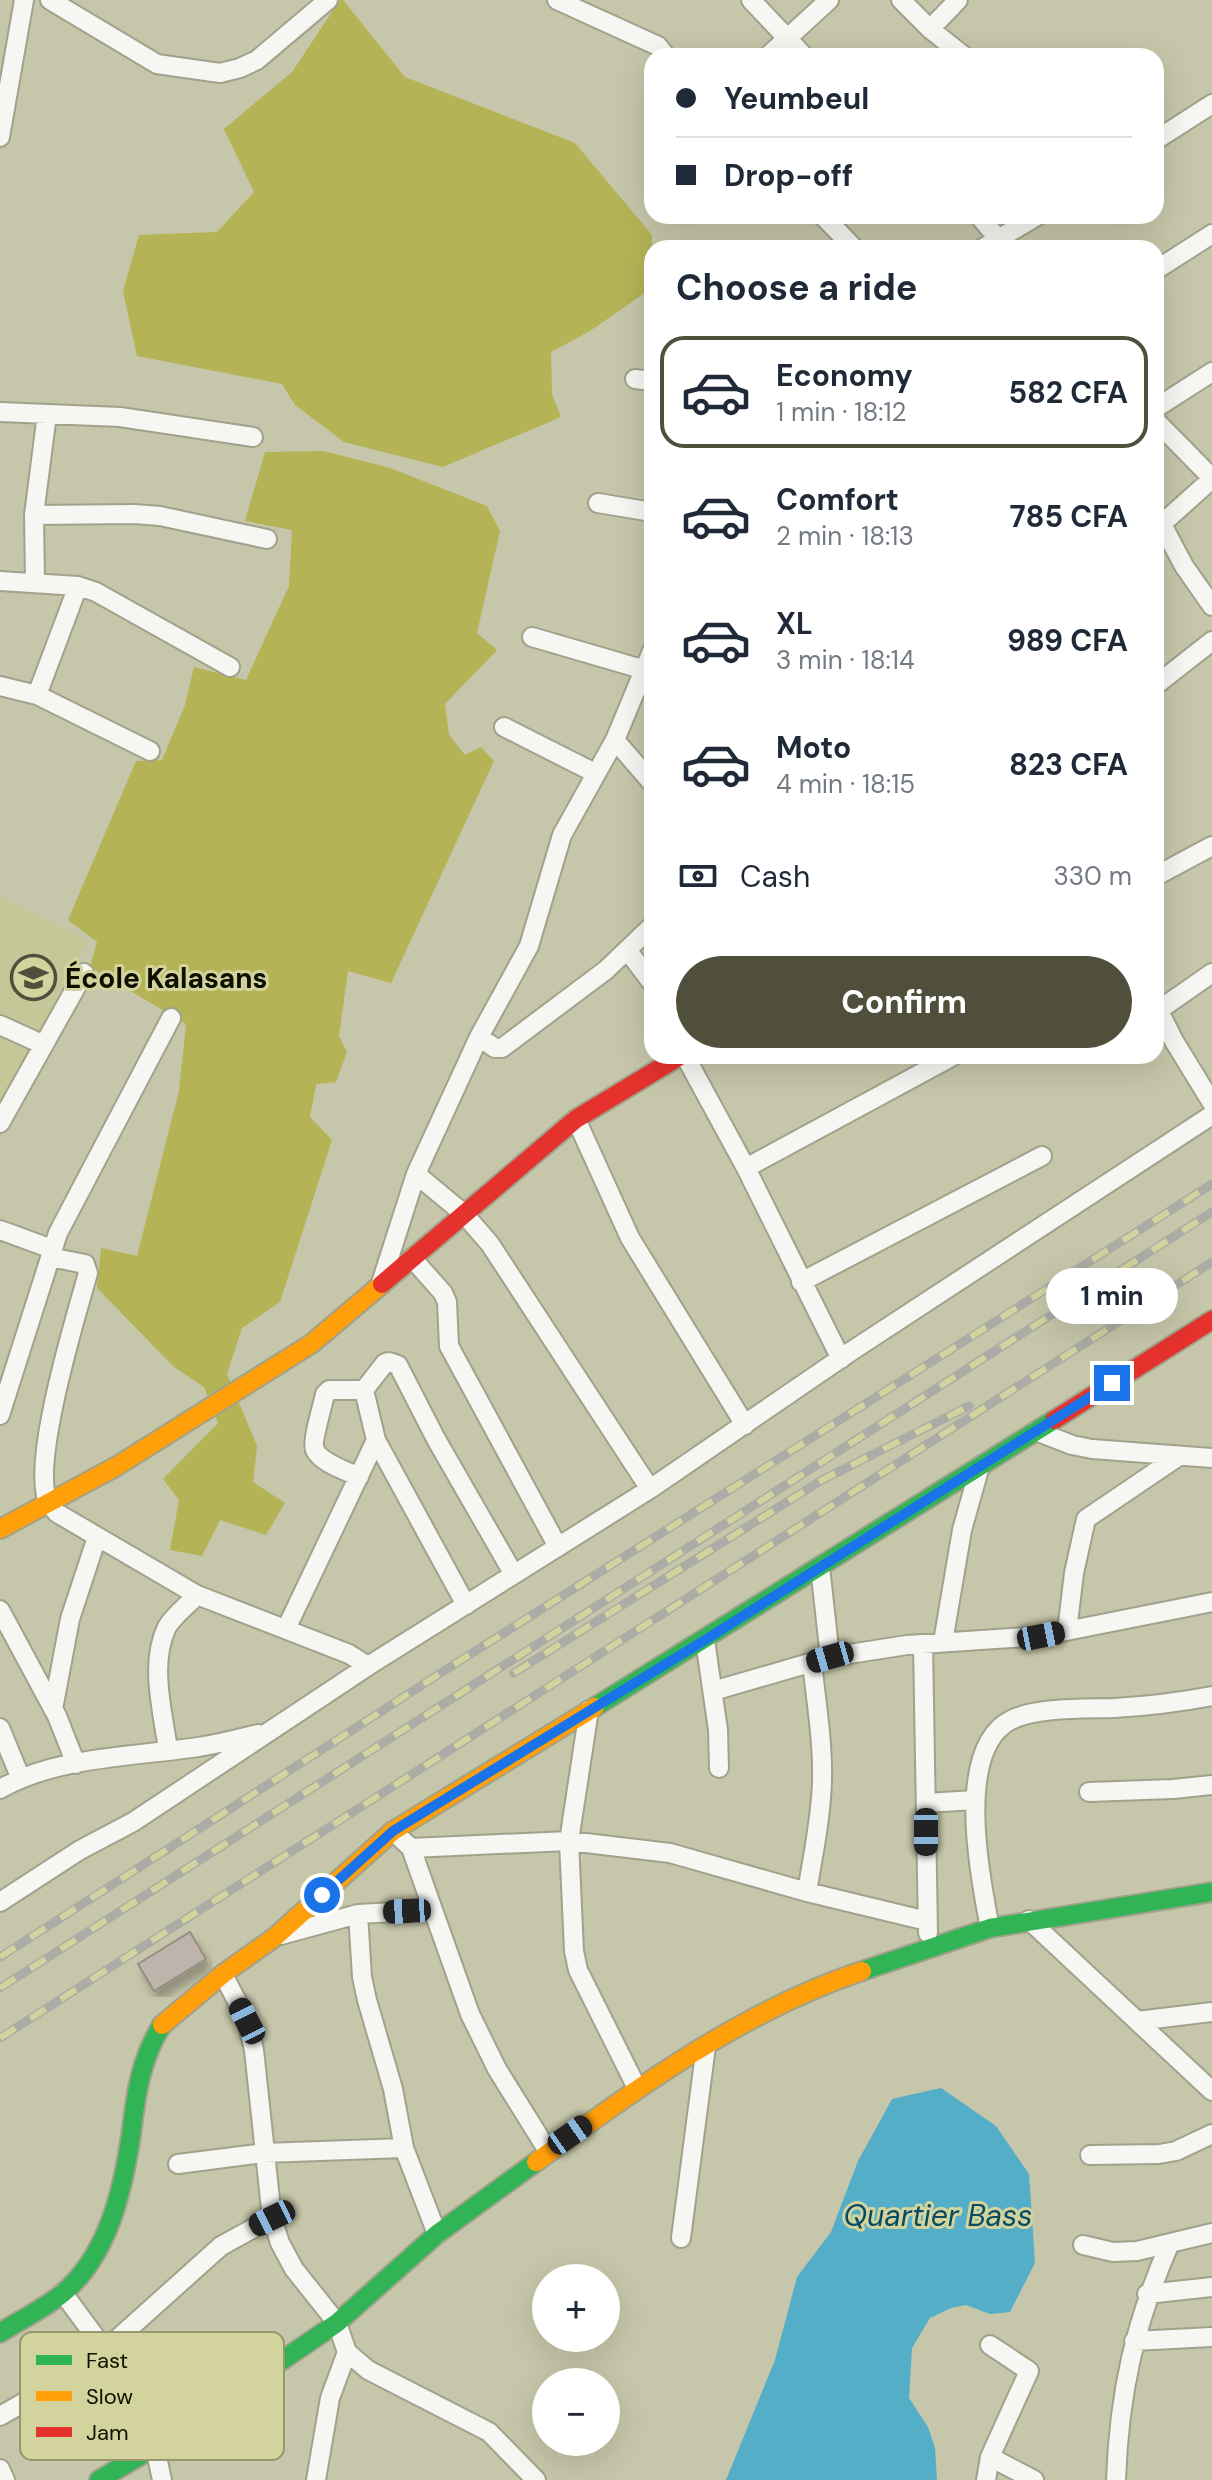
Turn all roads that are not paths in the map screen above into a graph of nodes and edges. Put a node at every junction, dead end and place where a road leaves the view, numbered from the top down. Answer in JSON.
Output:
{"nodes":[{"id":1,"x":24,"y":0,"type":"edge"},
{"id":2,"x":50,"y":0,"type":"edge"},
{"id":3,"x":328,"y":0,"type":"edge"},
{"id":4,"x":557,"y":0,"type":"edge"},
{"id":5,"x":751,"y":0,"type":"edge"},
{"id":6,"x":829,"y":0,"type":"edge"},
{"id":7,"x":901,"y":0,"type":"edge"},
{"id":8,"x":958,"y":0,"type":"edge"},
{"id":9,"x":10,"y":27,"type":"edge"},
{"id":10,"x":930,"y":29,"type":"junction"},
{"id":11,"x":787,"y":39,"type":"junction"},
{"id":12,"x":660,"y":48,"type":"edge"},
{"id":13,"x":777,"y":48,"type":"edge"},
{"id":14,"x":796,"y":48,"type":"edge"},
{"id":15,"x":954,"y":48,"type":"edge"},
{"id":16,"x":1212,"y":104,"type":"edge"},
{"id":17,"x":1164,"y":135,"type":"edge"},
{"id":18,"x":0,"y":137,"type":"edge"},
{"id":19,"x":831,"y":224,"type":"edge"},
{"id":20,"x":986,"y":224,"type":"edge"},
{"id":21,"x":1027,"y":224,"type":"edge"},
{"id":22,"x":1212,"y":234,"type":"edge"},
{"id":23,"x":846,"y":240,"type":"edge"},
{"id":24,"x":1000,"y":240,"type":"edge"},
{"id":25,"x":1008,"y":240,"type":"edge"},
{"id":26,"x":1164,"y":265,"type":"edge"},
{"id":27,"x":1212,"y":372,"type":"edge"},
{"id":28,"x":1164,"y":403,"type":"edge"},
{"id":29,"x":0,"y":412,"type":"edge"},
{"id":30,"x":47,"y":414,"type":"junction"},
{"id":31,"x":1164,"y":429,"type":"edge"},
{"id":32,"x":253,"y":437,"type":"dead end"},
{"id":33,"x":1212,"y":478,"type":"edge"},
{"id":34,"x":598,"y":503,"type":"dead end"},
{"id":35,"x":644,"y":511,"type":"edge"},
{"id":36,"x":34,"y":515,"type":"junction"},
{"id":37,"x":1164,"y":517,"type":"edge"},
{"id":38,"x":1164,"y":532,"type":"edge"},
{"id":39,"x":267,"y":539,"type":"dead end"},
{"id":40,"x":0,"y":581,"type":"edge"},
{"id":41,"x":35,"y":582,"type":"junction"},
{"id":42,"x":78,"y":586,"type":"junction"},
{"id":43,"x":1212,"y":606,"type":"edge"},
{"id":44,"x":532,"y":637,"type":"dead end"},
{"id":45,"x":1212,"y":641,"type":"edge"},
{"id":46,"x":230,"y":667,"type":"dead end"},
{"id":47,"x":644,"y":670,"type":"edge"},
{"id":48,"x":1164,"y":679,"type":"edge"},
{"id":49,"x":644,"y":681,"type":"edge"},
{"id":50,"x":0,"y":686,"type":"edge"},
{"id":51,"x":37,"y":695,"type":"junction"},
{"id":52,"x":504,"y":727,"type":"dead end"},
{"id":53,"x":615,"y":740,"type":"junction"},
{"id":54,"x":150,"y":751,"type":"dead end"},
{"id":55,"x":595,"y":773,"type":"junction"},
{"id":56,"x":644,"y":774,"type":"edge"},
{"id":57,"x":1212,"y":846,"type":"edge"},
{"id":58,"x":1164,"y":872,"type":"edge"},
{"id":59,"x":644,"y":934,"type":"edge"},
{"id":60,"x":628,"y":951,"type":"junction"},
{"id":61,"x":644,"y":972,"type":"edge"},
{"id":62,"x":84,"y":973,"type":"dead end"},
{"id":63,"x":1212,"y":973,"type":"edge"},
{"id":64,"x":1164,"y":1003,"type":"edge"},
{"id":65,"x":171,"y":1018,"type":"dead end"},
{"id":66,"x":1164,"y":1020,"type":"edge"},
{"id":67,"x":0,"y":1025,"type":"edge"},
{"id":68,"x":479,"y":1037,"type":"junction"},
{"id":69,"x":44,"y":1045,"type":"junction"},
{"id":70,"x":669,"y":1064,"type":"edge"},
{"id":71,"x":688,"y":1064,"type":"edge"},
{"id":72,"x":938,"y":1064,"type":"edge"},
{"id":73,"x":1212,"y":1103,"type":"edge"},
{"id":74,"x":1212,"y":1115,"type":"edge"},
{"id":75,"x":576,"y":1119,"type":"junction"},
{"id":76,"x":0,"y":1123,"type":"edge"},
{"id":77,"x":1042,"y":1156,"type":"dead end"},
{"id":78,"x":746,"y":1168,"type":"junction"},
{"id":79,"x":416,"y":1174,"type":"junction"},
{"id":80,"x":464,"y":1214,"type":"junction"},
{"id":81,"x":0,"y":1230,"type":"edge"},
{"id":82,"x":51,"y":1253,"type":"junction"},
{"id":83,"x":412,"y":1258,"type":"junction"},
{"id":84,"x":801,"y":1282,"type":"junction"},
{"id":85,"x":381,"y":1283,"type":"junction"},
{"id":86,"x":1212,"y":1320,"type":"edge"},
{"id":87,"x":841,"y":1359,"type":"junction"},
{"id":88,"x":364,"y":1390,"type":"junction"},
{"id":89,"x":0,"y":1415,"type":"edge"},
{"id":90,"x":745,"y":1425,"type":"junction"},
{"id":91,"x":1036,"y":1431,"type":"junction"},
{"id":92,"x":376,"y":1440,"type":"junction"},
{"id":93,"x":1179,"y":1456,"type":"junction"},
{"id":94,"x":1212,"y":1458,"type":"edge"},
{"id":95,"x":980,"y":1466,"type":"junction"},
{"id":96,"x":359,"y":1477,"type":"junction"},
{"id":97,"x":650,"y":1489,"type":"junction"},
{"id":98,"x":48,"y":1502,"type":"junction"},
{"id":99,"x":0,"y":1529,"type":"edge"},
{"id":100,"x":97,"y":1537,"type":"junction"},
{"id":101,"x":558,"y":1547,"type":"junction"},
{"id":102,"x":820,"y":1567,"type":"junction"},
{"id":103,"x":513,"y":1573,"type":"junction"},
{"id":104,"x":197,"y":1595,"type":"junction"},
{"id":105,"x":1212,"y":1602,"type":"edge"},
{"id":106,"x":466,"y":1605,"type":"junction"},
{"id":107,"x":0,"y":1610,"type":"edge"},
{"id":108,"x":286,"y":1629,"type":"junction"},
{"id":109,"x":1067,"y":1631,"type":"junction"},
{"id":110,"x":705,"y":1640,"type":"junction"},
{"id":111,"x":943,"y":1642,"type":"junction"},
{"id":112,"x":923,"y":1644,"type":"junction"},
{"id":113,"x":830,"y":1657,"type":"junction"},
{"id":114,"x":812,"y":1662,"type":"junction"},
{"id":115,"x":368,"y":1666,"type":"junction"},
{"id":116,"x":713,"y":1691,"type":"junction"},
{"id":117,"x":1212,"y":1696,"type":"edge"},
{"id":118,"x":53,"y":1709,"type":"junction"},
{"id":119,"x":589,"y":1710,"type":"junction"},
{"id":120,"x":0,"y":1728,"type":"edge"},
{"id":121,"x":270,"y":1732,"type":"junction"},
{"id":122,"x":168,"y":1750,"type":"junction"},
{"id":123,"x":76,"y":1764,"type":"junction"},
{"id":124,"x":719,"y":1768,"type":"dead end"},
{"id":125,"x":21,"y":1779,"type":"junction"},
{"id":126,"x":1212,"y":1785,"type":"edge"},
{"id":127,"x":0,"y":1789,"type":"edge"},
{"id":128,"x":1089,"y":1792,"type":"dead end"},
{"id":129,"x":975,"y":1800,"type":"junction"},
{"id":130,"x":926,"y":1803,"type":"junction"},
{"id":131,"x":393,"y":1831,"type":"junction"},
{"id":132,"x":569,"y":1841,"type":"junction"},
{"id":133,"x":411,"y":1848,"type":"junction"},
{"id":134,"x":807,"y":1892,"type":"junction"},
{"id":135,"x":1212,"y":1892,"type":"edge"},
{"id":136,"x":0,"y":1902,"type":"edge"},
{"id":137,"x":432,"y":1910,"type":"junction"},
{"id":138,"x":358,"y":1914,"type":"junction"},
{"id":139,"x":1029,"y":1920,"type":"junction"},
{"id":140,"x":927,"y":1921,"type":"junction"},
{"id":141,"x":990,"y":1928,"type":"junction"},
{"id":142,"x":275,"y":1937,"type":"junction"},
{"id":143,"x":930,"y":1947,"type":"junction"},
{"id":144,"x":223,"y":1974,"type":"junction"},
{"id":145,"x":1212,"y":2012,"type":"edge"},
{"id":146,"x":1137,"y":2021,"type":"junction"},
{"id":147,"x":706,"y":2046,"type":"junction"},
{"id":148,"x":637,"y":2088,"type":"junction"},
{"id":149,"x":1212,"y":2091,"type":"edge"},
{"id":150,"x":1212,"y":2134,"type":"edge"},
{"id":151,"x":404,"y":2148,"type":"junction"},
{"id":152,"x":548,"y":2151,"type":"junction"},
{"id":153,"x":264,"y":2153,"type":"junction"},
{"id":154,"x":1090,"y":2155,"type":"dead end"},
{"id":155,"x":178,"y":2164,"type":"dead end"},
{"id":156,"x":272,"y":2218,"type":"junction"},
{"id":157,"x":1212,"y":2233,"type":"edge"},
{"id":158,"x":437,"y":2234,"type":"junction"},
{"id":159,"x":681,"y":2238,"type":"dead end"},
{"id":160,"x":1170,"y":2243,"type":"junction"},
{"id":161,"x":1083,"y":2245,"type":"dead end"},
{"id":162,"x":1212,"y":2287,"type":"edge"},
{"id":163,"x":63,"y":2293,"type":"junction"},
{"id":164,"x":1147,"y":2294,"type":"junction"},
{"id":165,"x":337,"y":2323,"type":"junction"},
{"id":166,"x":96,"y":2332,"type":"edge"},
{"id":167,"x":126,"y":2332,"type":"edge"},
{"id":168,"x":0,"y":2333,"type":"edge"},
{"id":169,"x":1212,"y":2337,"type":"edge"},
{"id":170,"x":1134,"y":2341,"type":"junction"},
{"id":171,"x":990,"y":2345,"type":"dead end"},
{"id":172,"x":347,"y":2352,"type":"junction"},
{"id":173,"x":284,"y":2359,"type":"edge"},
{"id":174,"x":20,"y":2405,"type":"edge"},
{"id":175,"x":0,"y":2416,"type":"edge"},
{"id":176,"x":990,"y":2457,"type":"junction"},
{"id":177,"x":133,"y":2460,"type":"edge"},
{"id":178,"x":158,"y":2460,"type":"edge"},
{"id":179,"x":0,"y":2469,"type":"edge"},
{"id":180,"x":5,"y":2480,"type":"edge"},
{"id":181,"x":99,"y":2480,"type":"edge"},
{"id":182,"x":162,"y":2480,"type":"edge"},
{"id":183,"x":316,"y":2480,"type":"edge"},
{"id":184,"x":536,"y":2480,"type":"edge"},
{"id":185,"x":986,"y":2480,"type":"edge"},
{"id":186,"x":1034,"y":2480,"type":"edge"},
{"id":187,"x":1116,"y":2480,"type":"edge"}],
"edges":[{"from":1,"to":9,"type":"street"},
{"from":2,"to":3,"type":"street"},
{"from":4,"to":12,"type":"street"},
{"from":5,"to":11,"type":"street"},
{"from":6,"to":11,"type":"street"},
{"from":7,"to":10,"type":"street"},
{"from":8,"to":10,"type":"street"},
{"from":9,"to":18,"type":"street"},
{"from":10,"to":15,"type":"street"},
{"from":11,"to":13,"type":"street"},
{"from":11,"to":14,"type":"street"},
{"from":16,"to":17,"type":"street"},
{"from":19,"to":23,"type":"street"},
{"from":20,"to":24,"type":"street"},
{"from":21,"to":25,"type":"street"},
{"from":22,"to":26,"type":"street"},
{"from":27,"to":28,"type":"street"},
{"from":29,"to":30,"type":"street"},
{"from":30,"to":32,"type":"street"},
{"from":30,"to":36,"type":"street"},
{"from":31,"to":33,"type":"street"},
{"from":33,"to":37,"type":"street"},
{"from":34,"to":35,"type":"street"},
{"from":36,"to":39,"type":"street"},
{"from":36,"to":41,"type":"street"},
{"from":38,"to":43,"type":"street"},
{"from":40,"to":41,"type":"street"},
{"from":41,"to":42,"type":"street"},
{"from":42,"to":46,"type":"street"},
{"from":42,"to":51,"type":"street"},
{"from":44,"to":47,"type":"street"},
{"from":45,"to":48,"type":"street"},
{"from":49,"to":53,"type":"street"},
{"from":50,"to":51,"type":"street"},
{"from":51,"to":54,"type":"street"},
{"from":52,"to":55,"type":"street"},
{"from":53,"to":55,"type":"street"},
{"from":53,"to":56,"type":"street"},
{"from":55,"to":68,"type":"street"},
{"from":57,"to":58,"type":"street"},
{"from":59,"to":60,"type":"street"},
{"from":60,"to":61,"type":"street"},
{"from":60,"to":68,"type":"street"},
{"from":62,"to":69,"type":"street"},
{"from":63,"to":64,"type":"street"},
{"from":65,"to":82,"type":"street"},
{"from":66,"to":73,"type":"street"},
{"from":67,"to":69,"type":"street"},
{"from":68,"to":79,"type":"street"},
{"from":69,"to":76,"type":"street"},
{"from":70,"to":75,"type":"street"},
{"from":71,"to":78,"type":"street"},
{"from":72,"to":78,"type":"street"},
{"from":74,"to":87,"type":"street"},
{"from":75,"to":80,"type":"street"},
{"from":75,"to":90,"type":"street"},
{"from":77,"to":84,"type":"street"},
{"from":78,"to":84,"type":"street"},
{"from":79,"to":80,"type":"street"},
{"from":79,"to":85,"type":"street"},
{"from":80,"to":83,"type":"street"},
{"from":80,"to":97,"type":"street"},
{"from":81,"to":82,"type":"street"},
{"from":82,"to":89,"type":"street"},
{"from":82,"to":98,"type":"street"},
{"from":83,"to":85,"type":"street"},
{"from":83,"to":101,"type":"street"},
{"from":84,"to":87,"type":"street"},
{"from":85,"to":98,"type":"street"},
{"from":86,"to":91,"type":"street"},
{"from":87,"to":90,"type":"street"},
{"from":88,"to":92,"type":"street"},
{"from":88,"to":96,"type":"street"},
{"from":88,"to":103,"type":"street"},
{"from":90,"to":97,"type":"street"},
{"from":91,"to":93,"type":"street"},
{"from":91,"to":95,"type":"street"},
{"from":92,"to":96,"type":"street"},
{"from":92,"to":106,"type":"street"},
{"from":93,"to":94,"type":"street"},
{"from":93,"to":109,"type":"street"},
{"from":95,"to":102,"type":"street"},
{"from":95,"to":111,"type":"street"},
{"from":96,"to":108,"type":"street"},
{"from":97,"to":101,"type":"street"},
{"from":98,"to":99,"type":"street"},
{"from":98,"to":100,"type":"street"},
{"from":100,"to":104,"type":"street"},
{"from":100,"to":118,"type":"street"},
{"from":101,"to":103,"type":"street"},
{"from":102,"to":110,"type":"street"},
{"from":102,"to":113,"type":"street"},
{"from":103,"to":106,"type":"street"},
{"from":104,"to":108,"type":"street"},
{"from":104,"to":122,"type":"street"},
{"from":105,"to":109,"type":"street"},
{"from":106,"to":115,"type":"street"},
{"from":107,"to":118,"type":"street"},
{"from":108,"to":115,"type":"street"},
{"from":109,"to":111,"type":"street"},
{"from":110,"to":116,"type":"street"},
{"from":110,"to":119,"type":"street"},
{"from":111,"to":112,"type":"street"},
{"from":112,"to":113,"type":"street"},
{"from":112,"to":130,"type":"street"},
{"from":113,"to":114,"type":"street"},
{"from":114,"to":116,"type":"street"},
{"from":114,"to":134,"type":"street"},
{"from":115,"to":121,"type":"street"},
{"from":116,"to":124,"type":"street"},
{"from":117,"to":129,"type":"street"},
{"from":118,"to":123,"type":"street"},
{"from":119,"to":131,"type":"street"},
{"from":119,"to":132,"type":"street"},
{"from":120,"to":125,"type":"street"},
{"from":121,"to":122,"type":"street"},
{"from":121,"to":136,"type":"street"},
{"from":122,"to":123,"type":"street"},
{"from":123,"to":125,"type":"street"},
{"from":125,"to":127,"type":"street"},
{"from":126,"to":128,"type":"street"},
{"from":129,"to":130,"type":"street"},
{"from":129,"to":141,"type":"street"},
{"from":130,"to":140,"type":"street"},
{"from":131,"to":133,"type":"street"},
{"from":131,"to":142,"type":"street"},
{"from":132,"to":133,"type":"street"},
{"from":132,"to":134,"type":"street"},
{"from":132,"to":148,"type":"street"},
{"from":133,"to":137,"type":"street"},
{"from":134,"to":140,"type":"street"},
{"from":135,"to":139,"type":"street"},
{"from":137,"to":138,"type":"street"},
{"from":137,"to":152,"type":"street"},
{"from":138,"to":142,"type":"street"},
{"from":138,"to":151,"type":"street"},
{"from":139,"to":141,"type":"street"},
{"from":139,"to":146,"type":"street"},
{"from":140,"to":143,"type":"street"},
{"from":141,"to":143,"type":"street"},
{"from":142,"to":144,"type":"street"},
{"from":143,"to":147,"type":"street"},
{"from":144,"to":153,"type":"street"},
{"from":144,"to":163,"type":"street"},
{"from":145,"to":146,"type":"street"},
{"from":146,"to":149,"type":"street"},
{"from":147,"to":148,"type":"street"},
{"from":147,"to":159,"type":"street"},
{"from":148,"to":152,"type":"street"},
{"from":150,"to":154,"type":"street"},
{"from":151,"to":153,"type":"street"},
{"from":151,"to":158,"type":"street"},
{"from":152,"to":158,"type":"street"},
{"from":153,"to":155,"type":"street"},
{"from":153,"to":156,"type":"street"},
{"from":156,"to":165,"type":"street"},
{"from":156,"to":167,"type":"street"},
{"from":157,"to":160,"type":"street"},
{"from":158,"to":165,"type":"street"},
{"from":160,"to":161,"type":"street"},
{"from":160,"to":164,"type":"street"},
{"from":162,"to":164,"type":"street"},
{"from":163,"to":166,"type":"street"},
{"from":163,"to":168,"type":"street"},
{"from":164,"to":170,"type":"street"},
{"from":165,"to":172,"type":"street"},
{"from":165,"to":173,"type":"street"},
{"from":169,"to":170,"type":"street"},
{"from":170,"to":187,"type":"street"},
{"from":171,"to":176,"type":"street"},
{"from":172,"to":183,"type":"street"},
{"from":172,"to":184,"type":"street"},
{"from":174,"to":175,"type":"street"},
{"from":176,"to":185,"type":"street"},
{"from":176,"to":186,"type":"street"},
{"from":177,"to":181,"type":"street"},
{"from":178,"to":182,"type":"street"},
{"from":179,"to":180,"type":"street"}]}
